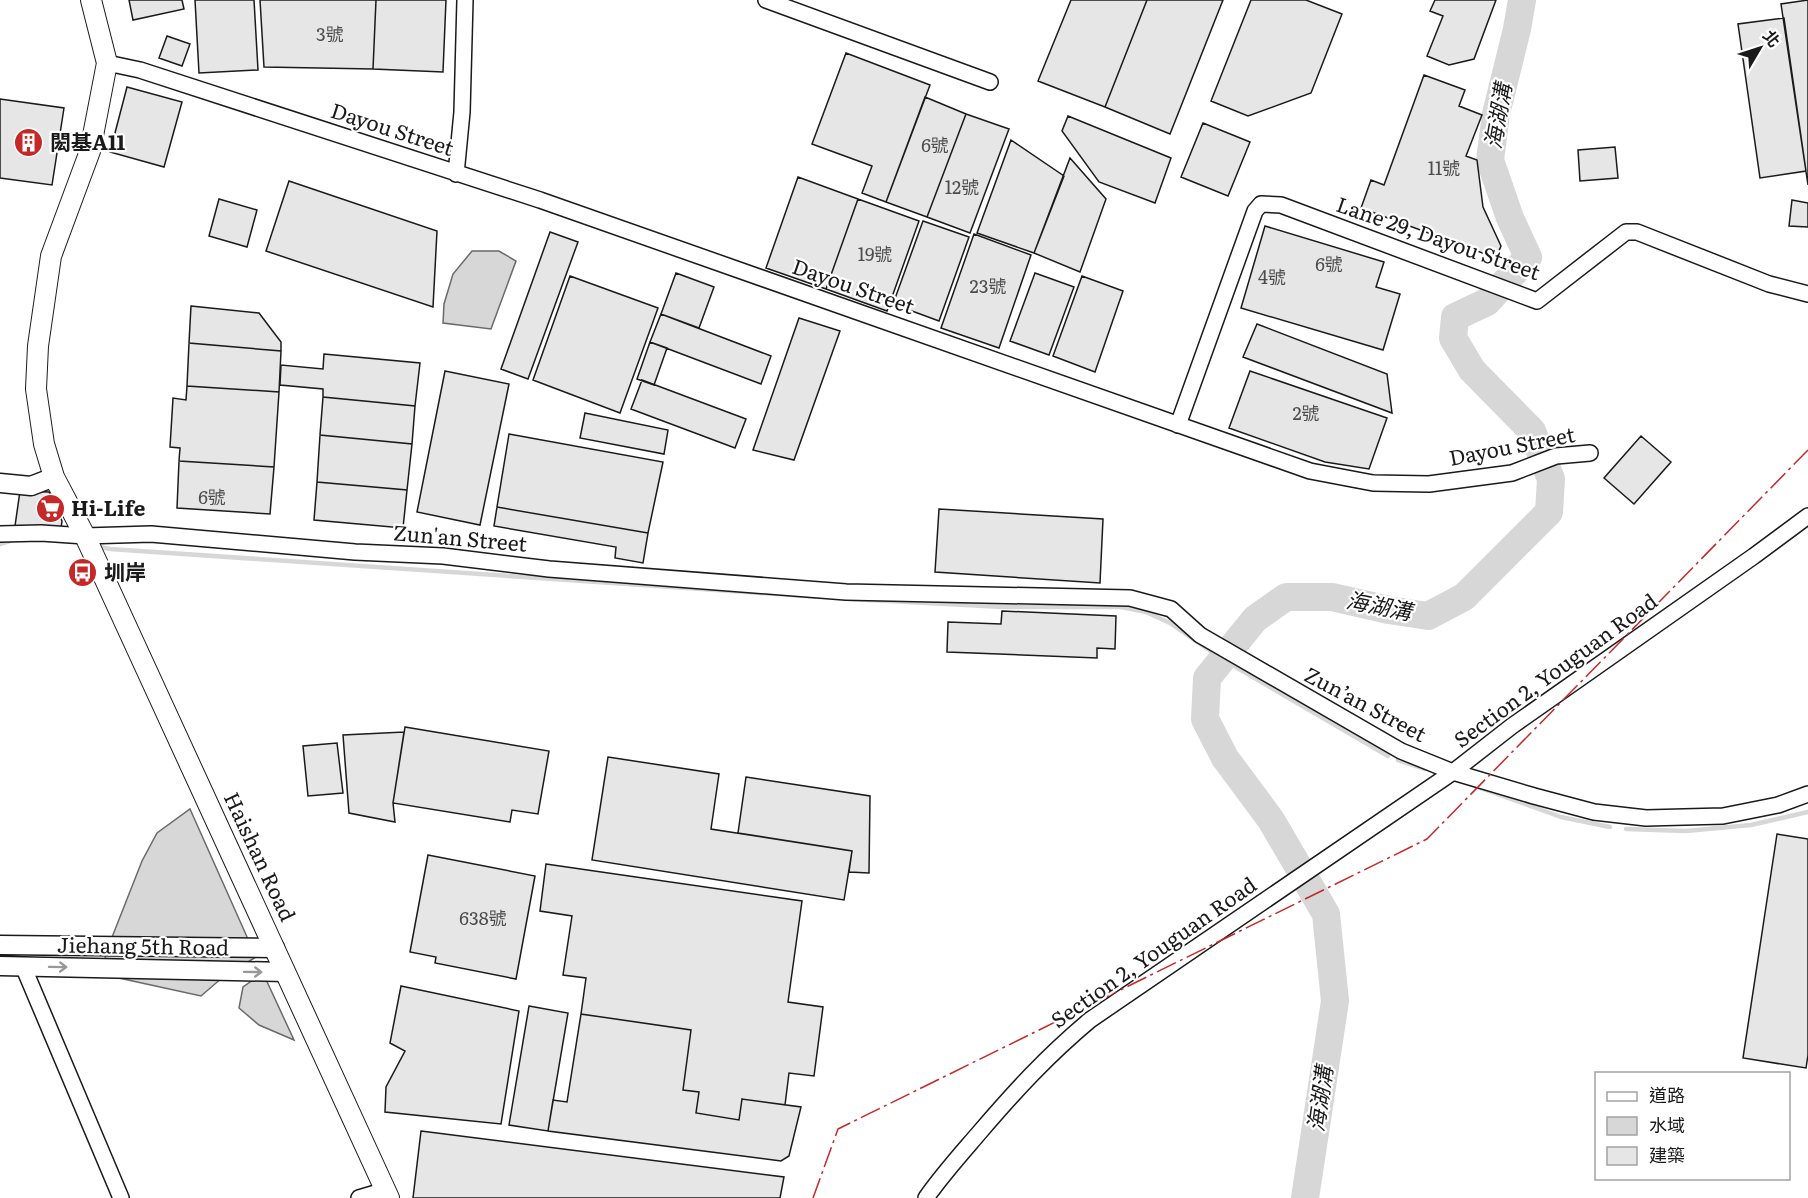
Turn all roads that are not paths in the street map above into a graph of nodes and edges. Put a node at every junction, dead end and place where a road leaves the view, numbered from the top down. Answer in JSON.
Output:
{"nodes":[{"id":1,"x":91,"y":0,"type":"edge"},
{"id":2,"x":465,"y":0,"type":"edge"},
{"id":3,"x":772,"y":1,"type":"edge"},
{"id":4,"x":107,"y":63,"type":"junction"},
{"id":5,"x":990,"y":82,"type":"dead end"},
{"id":6,"x":456,"y":174,"type":"junction"},
{"id":7,"x":1808,"y":294,"type":"edge"},
{"id":8,"x":1178,"y":425,"type":"junction"},
{"id":9,"x":1590,"y":453,"type":"dead end"},
{"id":10,"x":54,"y":477,"type":"junction"},
{"id":11,"x":0,"y":483,"type":"edge"},
{"id":12,"x":1808,"y":516,"type":"edge"},
{"id":13,"x":0,"y":534,"type":"edge"},
{"id":14,"x":85,"y":536,"type":"junction"},
{"id":15,"x":1200,"y":635,"type":"joint"},
{"id":16,"x":1453,"y":772,"type":"junction"},
{"id":17,"x":1808,"y":794,"type":"edge"},
{"id":18,"x":0,"y":945,"type":"edge"},
{"id":19,"x":275,"y":948,"type":"junction"},
{"id":20,"x":0,"y":966,"type":"edge"},
{"id":21,"x":22,"y":966,"type":"junction"},
{"id":22,"x":285,"y":972,"type":"junction"},
{"id":23,"x":388,"y":1194,"type":"edge"},
{"id":24,"x":121,"y":1198,"type":"edge"},
{"id":25,"x":360,"y":1198,"type":"edge"},
{"id":26,"x":926,"y":1198,"type":"edge"}],
"edges":[{"from":1,"to":4,"type":"main road"},
{"from":2,"to":6,"type":"street"},
{"from":3,"to":5,"type":"street"},
{"from":4,"to":6,"type":"street","name":"Dayou Street"},
{"from":4,"to":10,"type":"main road","name":"Haishan Road"},
{"from":6,"to":8,"type":"street","name":"Dayou Street"},
{"from":7,"to":8,"type":"street","name":"Lane 29, Dayou Street"},
{"from":8,"to":9,"type":"street","name":"Dayou Street"},
{"from":10,"to":11,"type":"street"},
{"from":10,"to":14,"type":"main road","name":"Haishan Road"},
{"from":12,"to":16,"type":"street","name":"Section 2, Youguan Road"},
{"from":13,"to":14,"type":"street","name":"Zun'an Street"},
{"from":14,"to":15,"type":"street","name":"Zun'an Street"},
{"from":14,"to":19,"type":"main road","name":"Haishan Road"},
{"from":15,"to":16,"type":"street","name":"Zun’an Street"},
{"from":16,"to":17,"type":"street","name":"Zun’an Street"},
{"from":16,"to":26,"type":"street","name":"Section 2, Youguan Road"},
{"from":18,"to":19,"type":"street","name":"Jiehang 5th Road"},
{"from":19,"to":22,"type":"main road","name":"Haishan Road"},
{"from":20,"to":21,"type":"street","name":"Jiehang 5th Road"},
{"from":21,"to":22,"type":"street","name":"Jiehang 5th Road","one_way":true},
{"from":21,"to":24,"type":"street"},
{"from":22,"to":23,"type":"main road","name":"Haishan Road"},
{"from":23,"to":25,"type":"street"}]}
